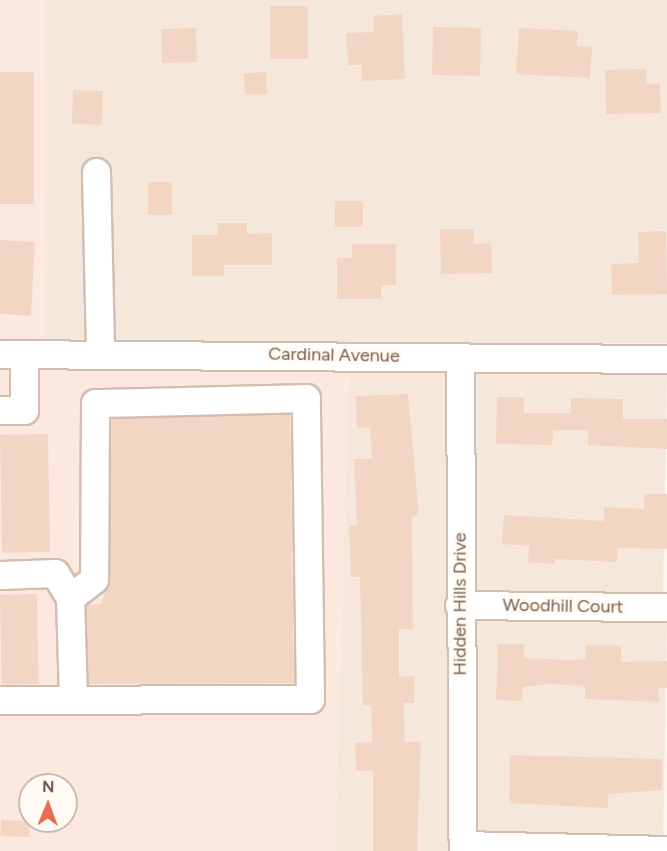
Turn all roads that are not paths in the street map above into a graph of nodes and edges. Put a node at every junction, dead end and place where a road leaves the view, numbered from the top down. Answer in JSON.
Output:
{"nodes":[{"id":1,"x":96,"y":172,"type":"dead end"},
{"id":2,"x":12,"y":354,"type":"edge"},
{"id":3,"x":100,"y":354,"type":"junction"},
{"id":4,"x":460,"y":357,"type":"junction"},
{"id":5,"x":667,"y":359,"type":"edge"},
{"id":6,"x":0,"y":410,"type":"edge"},
{"id":7,"x":0,"y":574,"type":"edge"},
{"id":8,"x":70,"y":598,"type":"junction"},
{"id":9,"x":459,"y":605,"type":"junction"},
{"id":10,"x":667,"y":607,"type":"edge"},
{"id":11,"x":0,"y":700,"type":"edge"},
{"id":12,"x":73,"y":700,"type":"junction"},
{"id":13,"x":463,"y":848,"type":"edge"},
{"id":14,"x":667,"y":850,"type":"edge"}],
"edges":[{"from":1,"to":3,"type":"street"},
{"from":2,"to":3,"type":"street","name":"Cardinal Avenue"},
{"from":2,"to":6,"type":"street"},
{"from":3,"to":4,"type":"street","name":"Cardinal Avenue"},
{"from":4,"to":5,"type":"street","name":"Cardinal Avenue"},
{"from":4,"to":9,"type":"street","name":"Hidden Hills Drive"},
{"from":7,"to":8,"type":"street"},
{"from":8,"to":12,"type":"street"},
{"from":8,"to":12,"type":"street"},
{"from":9,"to":10,"type":"street","name":"Woodhill Court"},
{"from":9,"to":13,"type":"street","name":"Hidden Hills Drive"},
{"from":11,"to":12,"type":"street"},
{"from":13,"to":14,"type":"street"}]}
